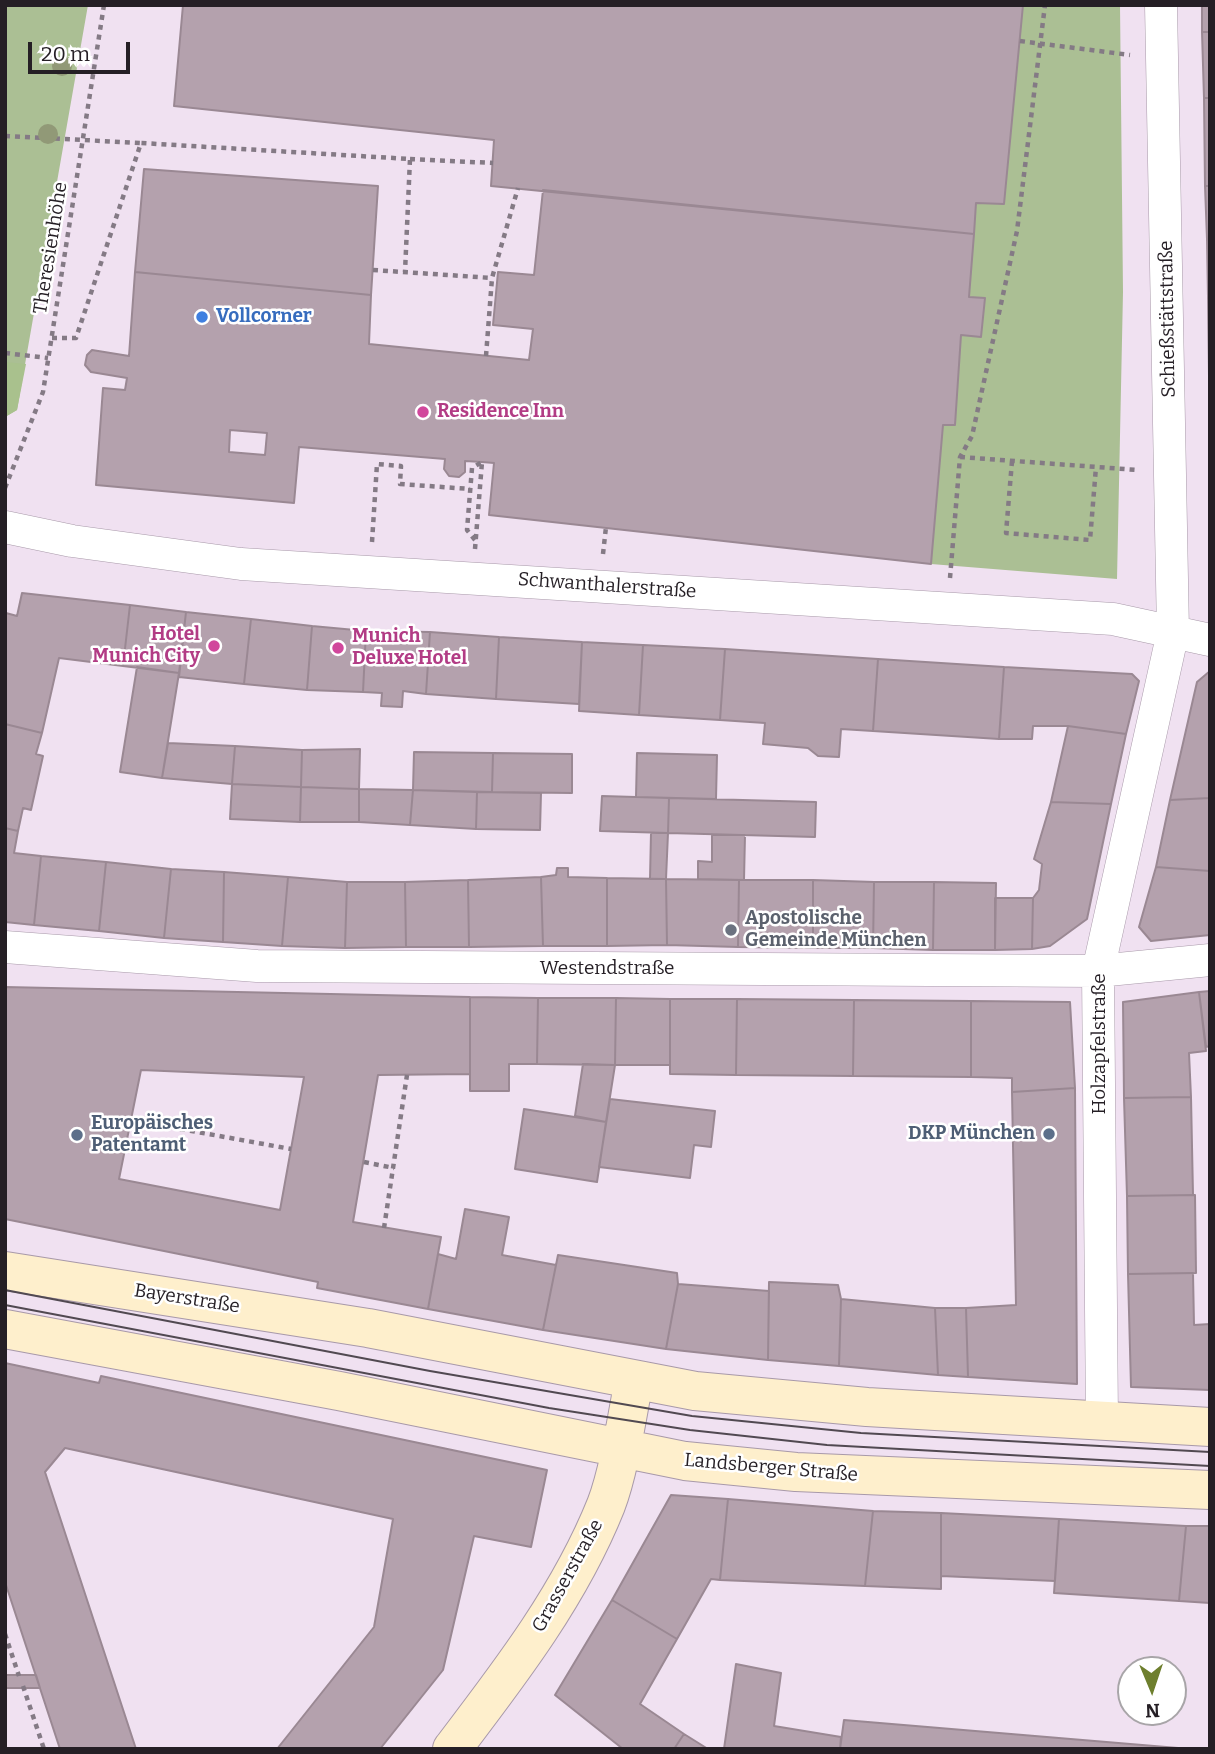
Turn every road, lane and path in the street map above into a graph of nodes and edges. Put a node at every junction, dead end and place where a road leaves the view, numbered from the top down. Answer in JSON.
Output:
{"nodes":[{"id":1,"x":104,"y":5,"type":"edge"},
{"id":2,"x":1045,"y":5,"type":"edge"},
{"id":3,"x":1161,"y":5,"type":"edge"},
{"id":4,"x":1020,"y":41,"type":"dead end"},
{"id":5,"x":1043,"y":42,"type":"junction"},
{"id":6,"x":1162,"y":60,"type":"junction"},
{"id":7,"x":5,"y":136,"type":"edge"},
{"id":8,"x":82,"y":140,"type":"junction"},
{"id":9,"x":141,"y":143,"type":"junction"},
{"id":10,"x":410,"y":159,"type":"junction"},
{"id":11,"x":493,"y":163,"type":"dead end"},
{"id":12,"x":518,"y":188,"type":"dead end"},
{"id":13,"x":373,"y":270,"type":"dead end"},
{"id":14,"x":405,"y":272,"type":"junction"},
{"id":15,"x":492,"y":278,"type":"junction"},
{"id":16,"x":52,"y":338,"type":"junction"},
{"id":17,"x":5,"y":353,"type":"edge"},
{"id":18,"x":486,"y":356,"type":"dead end"},
{"id":19,"x":48,"y":358,"type":"junction"},
{"id":20,"x":960,"y":457,"type":"junction"},
{"id":21,"x":1012,"y":461,"type":"junction"},
{"id":22,"x":1097,"y":467,"type":"junction"},
{"id":23,"x":1171,"y":472,"type":"junction"},
{"id":24,"x":5,"y":488,"type":"edge"},
{"id":25,"x":470,"y":489,"type":"junction"},
{"id":26,"x":5,"y":527,"type":"edge"},
{"id":27,"x":606,"y":527,"type":"dead end"},
{"id":28,"x":476,"y":531,"type":"dead end"},
{"id":29,"x":605,"y":539,"type":"dead end"},
{"id":30,"x":475,"y":540,"type":"dead end"},
{"id":31,"x":370,"y":571,"type":"junction"},
{"id":32,"x":948,"y":607,"type":"junction"},
{"id":33,"x":1173,"y":632,"type":"junction"},
{"id":34,"x":1210,"y":640,"type":"edge"},
{"id":35,"x":5,"y":947,"type":"edge"},
{"id":36,"x":1210,"y":960,"type":"edge"},
{"id":37,"x":1098,"y":971,"type":"junction"},
{"id":38,"x":407,"y":1075,"type":"dead end"},
{"id":39,"x":131,"y":1120,"type":"dead end"},
{"id":40,"x":291,"y":1149,"type":"dead end"},
{"id":41,"x":363,"y":1162,"type":"dead end"},
{"id":42,"x":394,"y":1168,"type":"junction"},
{"id":43,"x":384,"y":1228,"type":"dead end"},
{"id":44,"x":5,"y":1271,"type":"edge"},
{"id":45,"x":5,"y":1329,"type":"edge"},
{"id":46,"x":634,"y":1380,"type":"junction"},
{"id":47,"x":1101,"y":1422,"type":"junction"},
{"id":48,"x":1210,"y":1427,"type":"edge"},
{"id":49,"x":619,"y":1450,"type":"junction"},
{"id":50,"x":1210,"y":1490,"type":"edge"},
{"id":51,"x":5,"y":1634,"type":"edge"},
{"id":52,"x":19,"y":1676,"type":"dead end"},
{"id":53,"x":23,"y":1686,"type":"dead end"},
{"id":54,"x":44,"y":1749,"type":"edge"},
{"id":55,"x":452,"y":1749,"type":"edge"}],
"edges":[{"from":1,"to":8,"type":"path","name":"Theresienhöhe"},
{"from":2,"to":5,"type":"path"},
{"from":3,"to":6,"type":"street","name":"Schießstättstraße"},
{"from":4,"to":5,"type":"path"},
{"from":5,"to":6,"type":"path"},
{"from":5,"to":20,"type":"path"},
{"from":6,"to":23,"type":"street","name":"Schießstättstraße"},
{"from":7,"to":8,"type":"path"},
{"from":8,"to":9,"type":"path"},
{"from":8,"to":16,"type":"path","name":"Theresienhöhe"},
{"from":9,"to":10,"type":"path"},
{"from":9,"to":16,"type":"path"},
{"from":10,"to":11,"type":"path"},
{"from":10,"to":14,"type":"path"},
{"from":12,"to":15,"type":"path"},
{"from":13,"to":14,"type":"path"},
{"from":14,"to":15,"type":"path"},
{"from":15,"to":18,"type":"path"},
{"from":16,"to":19,"type":"path","name":"Theresienhöhe"},
{"from":17,"to":19,"type":"path"},
{"from":19,"to":24,"type":"path","name":"Theresienhöhe"},
{"from":20,"to":21,"type":"path"},
{"from":20,"to":32,"type":"path"},
{"from":21,"to":22,"type":"path"},
{"from":21,"to":22,"type":"path"},
{"from":22,"to":23,"type":"path"},
{"from":23,"to":33,"type":"street","name":"Schießstättstraße"},
{"from":25,"to":28,"type":"path"},
{"from":25,"to":30,"type":"path"},
{"from":25,"to":31,"type":"path"},
{"from":26,"to":31,"type":"street","name":"Schwanthalerstraße"},
{"from":27,"to":29,"type":"path"},
{"from":31,"to":32,"type":"street","name":"Schwanthalerstraße"},
{"from":32,"to":33,"type":"street","name":"Schwanthalerstraße"},
{"from":33,"to":34,"type":"street","name":"Schwanthalerstraße"},
{"from":33,"to":37,"type":"street","name":"Holzapfelstraße"},
{"from":35,"to":37,"type":"street","name":"Westendstraße"},
{"from":36,"to":37,"type":"street","name":"Westendstraße"},
{"from":37,"to":47,"type":"street","name":"Holzapfelstraße"},
{"from":38,"to":42,"type":"path"},
{"from":39,"to":40,"type":"path"},
{"from":41,"to":42,"type":"path"},
{"from":42,"to":43,"type":"path"},
{"from":44,"to":46,"type":"main road","name":"Bayerstraße"},
{"from":45,"to":49,"type":"main road","name":"Landsberger Straße"},
{"from":46,"to":47,"type":"main road"},
{"from":46,"to":49,"type":"main road","name":"Grasserstraße"},
{"from":47,"to":48,"type":"main road"},
{"from":49,"to":50,"type":"main road","name":"Landsberger Straße"},
{"from":49,"to":55,"type":"main road","name":"Grasserstraße"},
{"from":51,"to":52,"type":"path"},
{"from":53,"to":54,"type":"path"}]}
